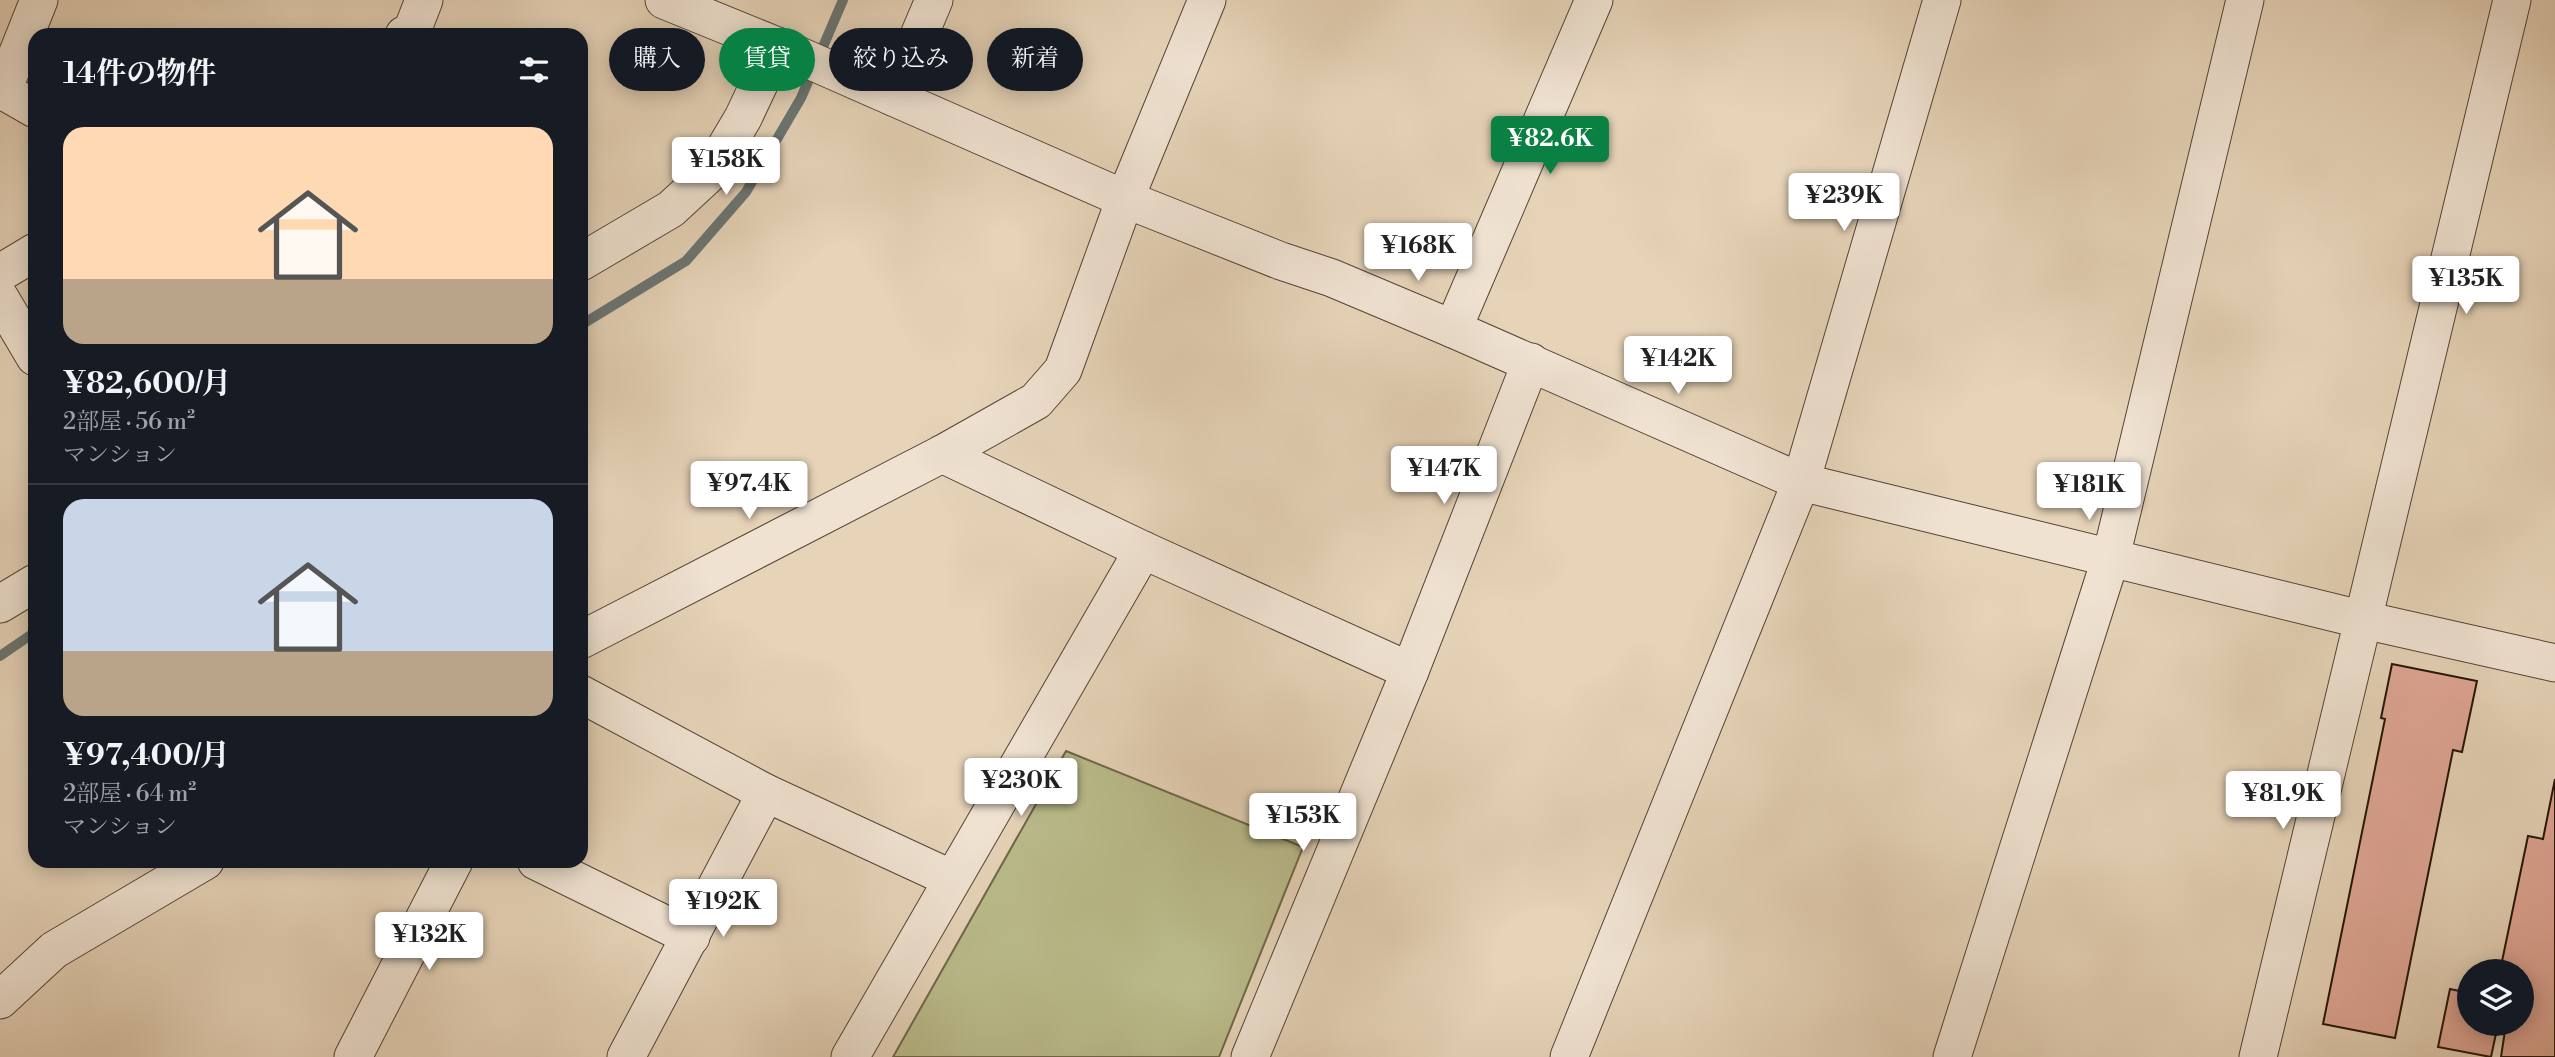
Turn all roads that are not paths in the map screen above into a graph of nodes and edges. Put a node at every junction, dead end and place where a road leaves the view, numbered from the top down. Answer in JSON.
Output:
{"nodes":[{"id":1,"x":39,"y":0,"type":"edge"},
{"id":2,"x":424,"y":0,"type":"edge"},
{"id":3,"x":664,"y":0,"type":"edge"},
{"id":4,"x":934,"y":0,"type":"edge"},
{"id":5,"x":1207,"y":0,"type":"edge"},
{"id":6,"x":1594,"y":0,"type":"edge"},
{"id":7,"x":1942,"y":0,"type":"edge"},
{"id":8,"x":2245,"y":0,"type":"edge"},
{"id":9,"x":2512,"y":0,"type":"edge"},
{"id":10,"x":413,"y":28,"type":"edge"},
{"id":11,"x":733,"y":28,"type":"edge"},
{"id":12,"x":815,"y":62,"type":"edge"},
{"id":13,"x":1,"y":90,"type":"edge"},
{"id":14,"x":756,"y":91,"type":"edge"},
{"id":15,"x":893,"y":97,"type":"junction"},
{"id":16,"x":28,"y":105,"type":"edge"},
{"id":17,"x":1125,"y":199,"type":"junction"},
{"id":18,"x":28,"y":256,"type":"edge"},
{"id":19,"x":588,"y":257,"type":"edge"},
{"id":20,"x":0,"y":273,"type":"edge"},
{"id":21,"x":0,"y":298,"type":"edge"},
{"id":22,"x":1453,"y":328,"type":"junction"},
{"id":23,"x":28,"y":345,"type":"edge"},
{"id":24,"x":1531,"y":362,"type":"junction"},
{"id":25,"x":943,"y":454,"type":"junction"},
{"id":26,"x":1801,"y":482,"type":"junction"},
{"id":27,"x":1143,"y":550,"type":"junction"},
{"id":28,"x":2111,"y":557,"type":"junction"},
{"id":29,"x":28,"y":587,"type":"edge"},
{"id":30,"x":0,"y":604,"type":"edge"},
{"id":31,"x":2364,"y":620,"type":"junction"},
{"id":32,"x":588,"y":636,"type":"edge"},
{"id":33,"x":2555,"y":663,"type":"edge"},
{"id":34,"x":1410,"y":671,"type":"junction"},
{"id":35,"x":588,"y":698,"type":"edge"},
{"id":36,"x":766,"y":793,"type":"junction"},
{"id":37,"x":193,"y":868,"type":"edge"},
{"id":38,"x":450,"y":868,"type":"edge"},
{"id":39,"x":550,"y":868,"type":"edge"},
{"id":40,"x":952,"y":879,"type":"junction"},
{"id":41,"x":691,"y":937,"type":"junction"},
{"id":42,"x":0,"y":1000,"type":"edge"},
{"id":43,"x":353,"y":1057,"type":"edge"},
{"id":44,"x":626,"y":1057,"type":"edge"},
{"id":45,"x":850,"y":1057,"type":"edge"},
{"id":46,"x":1250,"y":1057,"type":"edge"},
{"id":47,"x":1569,"y":1057,"type":"edge"},
{"id":48,"x":1952,"y":1057,"type":"edge"},
{"id":49,"x":2258,"y":1057,"type":"edge"}],
"edges":[{"from":1,"to":13,"type":"street"},
{"from":2,"to":10,"type":"street"},
{"from":3,"to":11,"type":"street"},
{"from":4,"to":15,"type":"street"},
{"from":5,"to":17,"type":"street"},
{"from":6,"to":22,"type":"street"},
{"from":7,"to":26,"type":"street"},
{"from":8,"to":28,"type":"street"},
{"from":9,"to":31,"type":"street"},
{"from":12,"to":15,"type":"street"},
{"from":13,"to":16,"type":"street"},
{"from":14,"to":19,"type":"street"},
{"from":15,"to":17,"type":"street"},
{"from":17,"to":22,"type":"street"},
{"from":17,"to":25,"type":"street"},
{"from":18,"to":20,"type":"street"},
{"from":21,"to":23,"type":"street"},
{"from":22,"to":24,"type":"street"},
{"from":24,"to":26,"type":"street"},
{"from":24,"to":34,"type":"street"},
{"from":25,"to":27,"type":"street"},
{"from":25,"to":32,"type":"street"},
{"from":26,"to":28,"type":"street"},
{"from":26,"to":47,"type":"street"},
{"from":27,"to":34,"type":"street"},
{"from":27,"to":40,"type":"street"},
{"from":28,"to":31,"type":"street"},
{"from":28,"to":48,"type":"street"},
{"from":29,"to":30,"type":"street"},
{"from":31,"to":33,"type":"street"},
{"from":31,"to":49,"type":"street"},
{"from":34,"to":46,"type":"street"},
{"from":35,"to":36,"type":"street"},
{"from":36,"to":40,"type":"street"},
{"from":36,"to":41,"type":"street"},
{"from":37,"to":42,"type":"street"},
{"from":38,"to":43,"type":"street"},
{"from":39,"to":41,"type":"street"},
{"from":40,"to":45,"type":"street"},
{"from":41,"to":44,"type":"street"}]}
